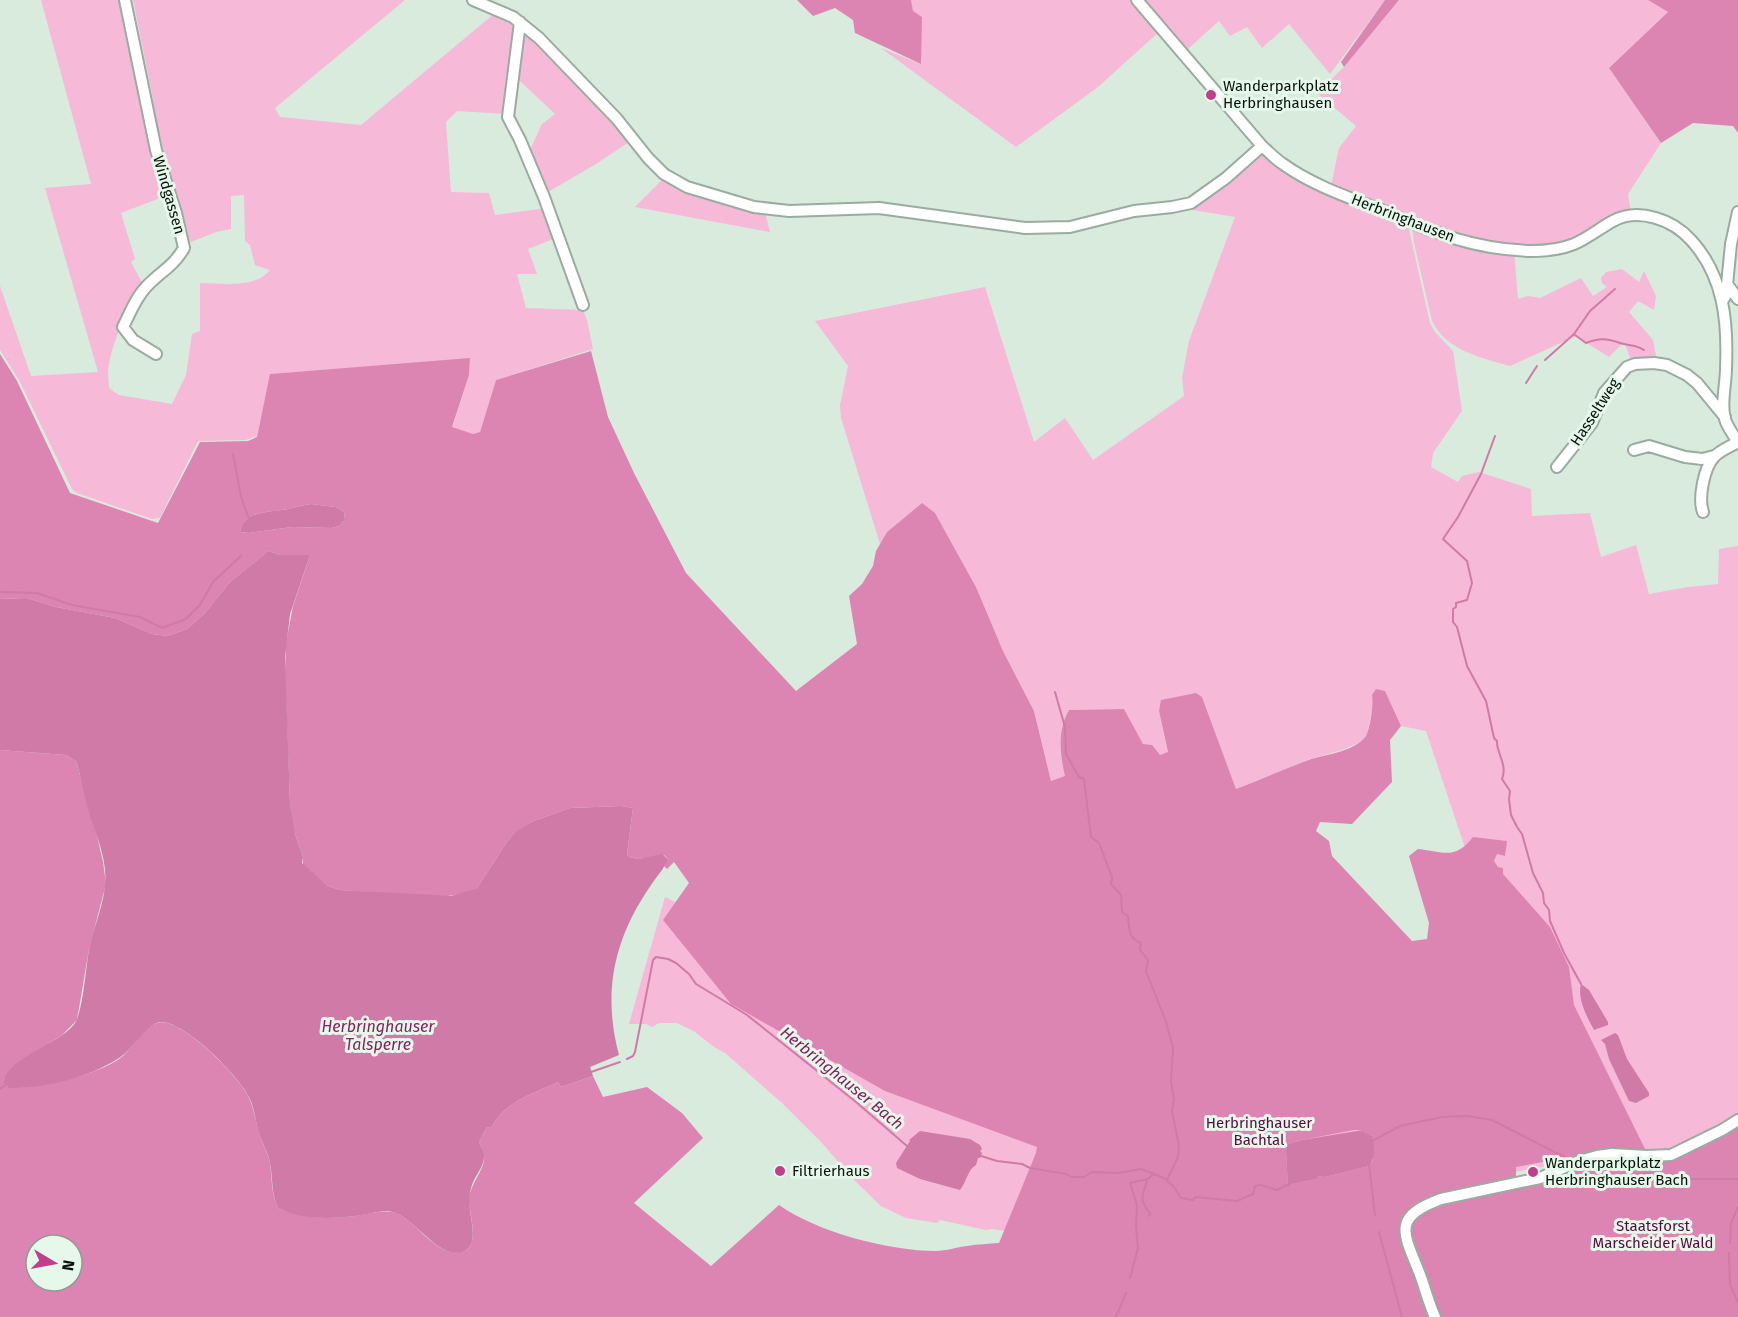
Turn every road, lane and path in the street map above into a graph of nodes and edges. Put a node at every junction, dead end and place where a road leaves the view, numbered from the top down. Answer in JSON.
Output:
{"nodes":[{"id":1,"x":125,"y":0,"type":"edge"},
{"id":2,"x":473,"y":0,"type":"edge"},
{"id":3,"x":1137,"y":0,"type":"edge"},
{"id":4,"x":520,"y":22,"type":"junction"},
{"id":5,"x":1262,"y":146,"type":"junction"},
{"id":6,"x":1738,"y":212,"type":"edge"},
{"id":7,"x":1715,"y":276,"type":"junction"},
{"id":8,"x":1727,"y":284,"type":"junction"},
{"id":9,"x":1738,"y":299,"type":"edge"},
{"id":10,"x":1723,"y":300,"type":"junction"},
{"id":11,"x":584,"y":305,"type":"dead end"},
{"id":12,"x":156,"y":354,"type":"dead end"},
{"id":13,"x":1725,"y":417,"type":"junction"},
{"id":14,"x":1738,"y":442,"type":"edge"},
{"id":15,"x":1634,"y":450,"type":"dead end"},
{"id":16,"x":1714,"y":456,"type":"junction"},
{"id":17,"x":1557,"y":467,"type":"dead end"},
{"id":18,"x":1703,"y":512,"type":"dead end"},
{"id":19,"x":1738,"y":1120,"type":"edge"},
{"id":20,"x":1435,"y":1317,"type":"edge"}],
"edges":[{"from":1,"to":12,"type":"street","name":"Windgassen"},
{"from":2,"to":4,"type":"street"},
{"from":3,"to":5,"type":"street","name":"Herbringhausen"},
{"from":4,"to":5,"type":"street"},
{"from":4,"to":11,"type":"street"},
{"from":5,"to":7,"type":"street","name":"Herbringhausen"},
{"from":6,"to":8,"type":"street","name":"Herbringhausen"},
{"from":7,"to":8,"type":"street","name":"Herbringhausen"},
{"from":7,"to":10,"type":"street","name":"Herbringhausen"},
{"from":8,"to":9,"type":"street","name":"Herbringhausen"},
{"from":8,"to":10,"type":"street","name":"Herbringhausen"},
{"from":10,"to":13,"type":"street","name":"Herbringhausen"},
{"from":13,"to":14,"type":"street","name":"Herbringhausen"},
{"from":13,"to":17,"type":"street","name":"Hasseltweg"},
{"from":14,"to":16,"type":"street"},
{"from":15,"to":16,"type":"street"},
{"from":16,"to":18,"type":"street"},
{"from":19,"to":20,"type":"street"}]}
